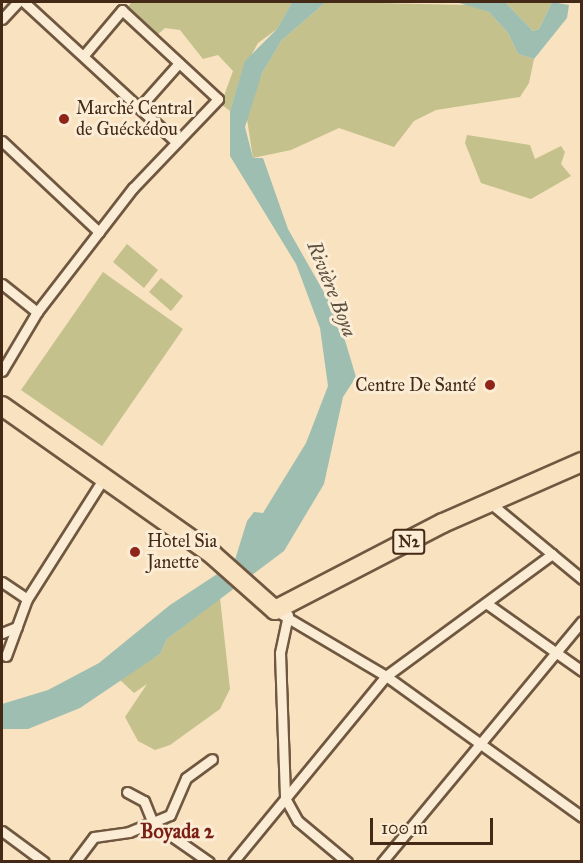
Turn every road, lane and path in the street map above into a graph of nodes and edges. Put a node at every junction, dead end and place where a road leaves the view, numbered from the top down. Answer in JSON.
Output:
{"nodes":[{"id":1,"x":18,"y":2,"type":"edge"},
{"id":2,"x":24,"y":2,"type":"edge"},
{"id":3,"x":2,"y":19,"type":"edge"},
{"id":4,"x":84,"y":56,"type":"junction"},
{"id":5,"x":179,"y":63,"type":"junction"},
{"id":6,"x":139,"y":108,"type":"junction"},
{"id":7,"x":176,"y":142,"type":"junction"},
{"id":8,"x":3,"y":145,"type":"edge"},
{"id":9,"x":99,"y":232,"type":"junction"},
{"id":10,"x":2,"y":284,"type":"edge"},
{"id":11,"x":37,"y":312,"type":"junction"},
{"id":12,"x":2,"y":371,"type":"edge"},
{"id":13,"x":2,"y":406,"type":"edge"},
{"id":14,"x":582,"y":462,"type":"edge"},
{"id":15,"x":102,"y":481,"type":"junction"},
{"id":16,"x":489,"y":502,"type":"junction"},
{"id":17,"x":552,"y":554,"type":"junction"},
{"id":18,"x":582,"y":579,"type":"edge"},
{"id":19,"x":2,"y":582,"type":"edge"},
{"id":20,"x":27,"y":599,"type":"junction"},
{"id":21,"x":486,"y":603,"type":"junction"},
{"id":22,"x":282,"y":613,"type":"junction"},
{"id":23,"x":582,"y":621,"type":"edge"},
{"id":24,"x":17,"y":627,"type":"junction"},
{"id":25,"x":2,"y":633,"type":"edge"},
{"id":26,"x":558,"y":651,"type":"junction"},
{"id":27,"x":6,"y":656,"type":"dead end"},
{"id":28,"x":582,"y":671,"type":"edge"},
{"id":29,"x":386,"y":676,"type":"junction"},
{"id":30,"x":478,"y":745,"type":"junction"},
{"id":31,"x":212,"y":759,"type":"dead end"},
{"id":32,"x":127,"y":792,"type":"dead end"},
{"id":33,"x":285,"y":798,"type":"junction"},
{"id":34,"x":582,"y":817,"type":"edge"},
{"id":35,"x":153,"y":823,"type":"junction"},
{"id":36,"x":2,"y":831,"type":"edge"},
{"id":37,"x":44,"y":861,"type":"edge"},
{"id":38,"x":75,"y":861,"type":"edge"},
{"id":39,"x":209,"y":861,"type":"edge"},
{"id":40,"x":232,"y":861,"type":"edge"},
{"id":41,"x":346,"y":861,"type":"edge"},
{"id":42,"x":382,"y":861,"type":"edge"}],
"edges":[{"from":1,"to":3,"type":"street"},
{"from":2,"to":4,"type":"street"},
{"from":4,"to":5,"type":"street"},
{"from":4,"to":6,"type":"street"},
{"from":5,"to":6,"type":"street"},
{"from":5,"to":7,"type":"street"},
{"from":6,"to":7,"type":"street"},
{"from":7,"to":9,"type":"street"},
{"from":8,"to":9,"type":"street"},
{"from":9,"to":11,"type":"street"},
{"from":10,"to":11,"type":"street"},
{"from":11,"to":12,"type":"street"},
{"from":13,"to":15,"type":"highway"},
{"from":14,"to":16,"type":"highway","number":"N2"},
{"from":15,"to":20,"type":"street"},
{"from":15,"to":22,"type":"highway"},
{"from":16,"to":17,"type":"street"},
{"from":16,"to":22,"type":"highway","number":"N2"},
{"from":17,"to":18,"type":"street"},
{"from":17,"to":21,"type":"street"},
{"from":19,"to":20,"type":"street"},
{"from":20,"to":24,"type":"street"},
{"from":21,"to":26,"type":"street"},
{"from":21,"to":29,"type":"street"},
{"from":22,"to":29,"type":"street"},
{"from":22,"to":33,"type":"street"},
{"from":23,"to":26,"type":"street"},
{"from":24,"to":25,"type":"street"},
{"from":24,"to":27,"type":"street"},
{"from":26,"to":28,"type":"street"},
{"from":26,"to":30,"type":"street"},
{"from":29,"to":30,"type":"street"},
{"from":29,"to":33,"type":"street"},
{"from":30,"to":34,"type":"street"},
{"from":30,"to":42,"type":"street"},
{"from":31,"to":35,"type":"street"},
{"from":32,"to":35,"type":"street"},
{"from":33,"to":40,"type":"street"},
{"from":33,"to":41,"type":"street"},
{"from":35,"to":38,"type":"street"},
{"from":35,"to":39,"type":"street"},
{"from":36,"to":37,"type":"street"}]}
